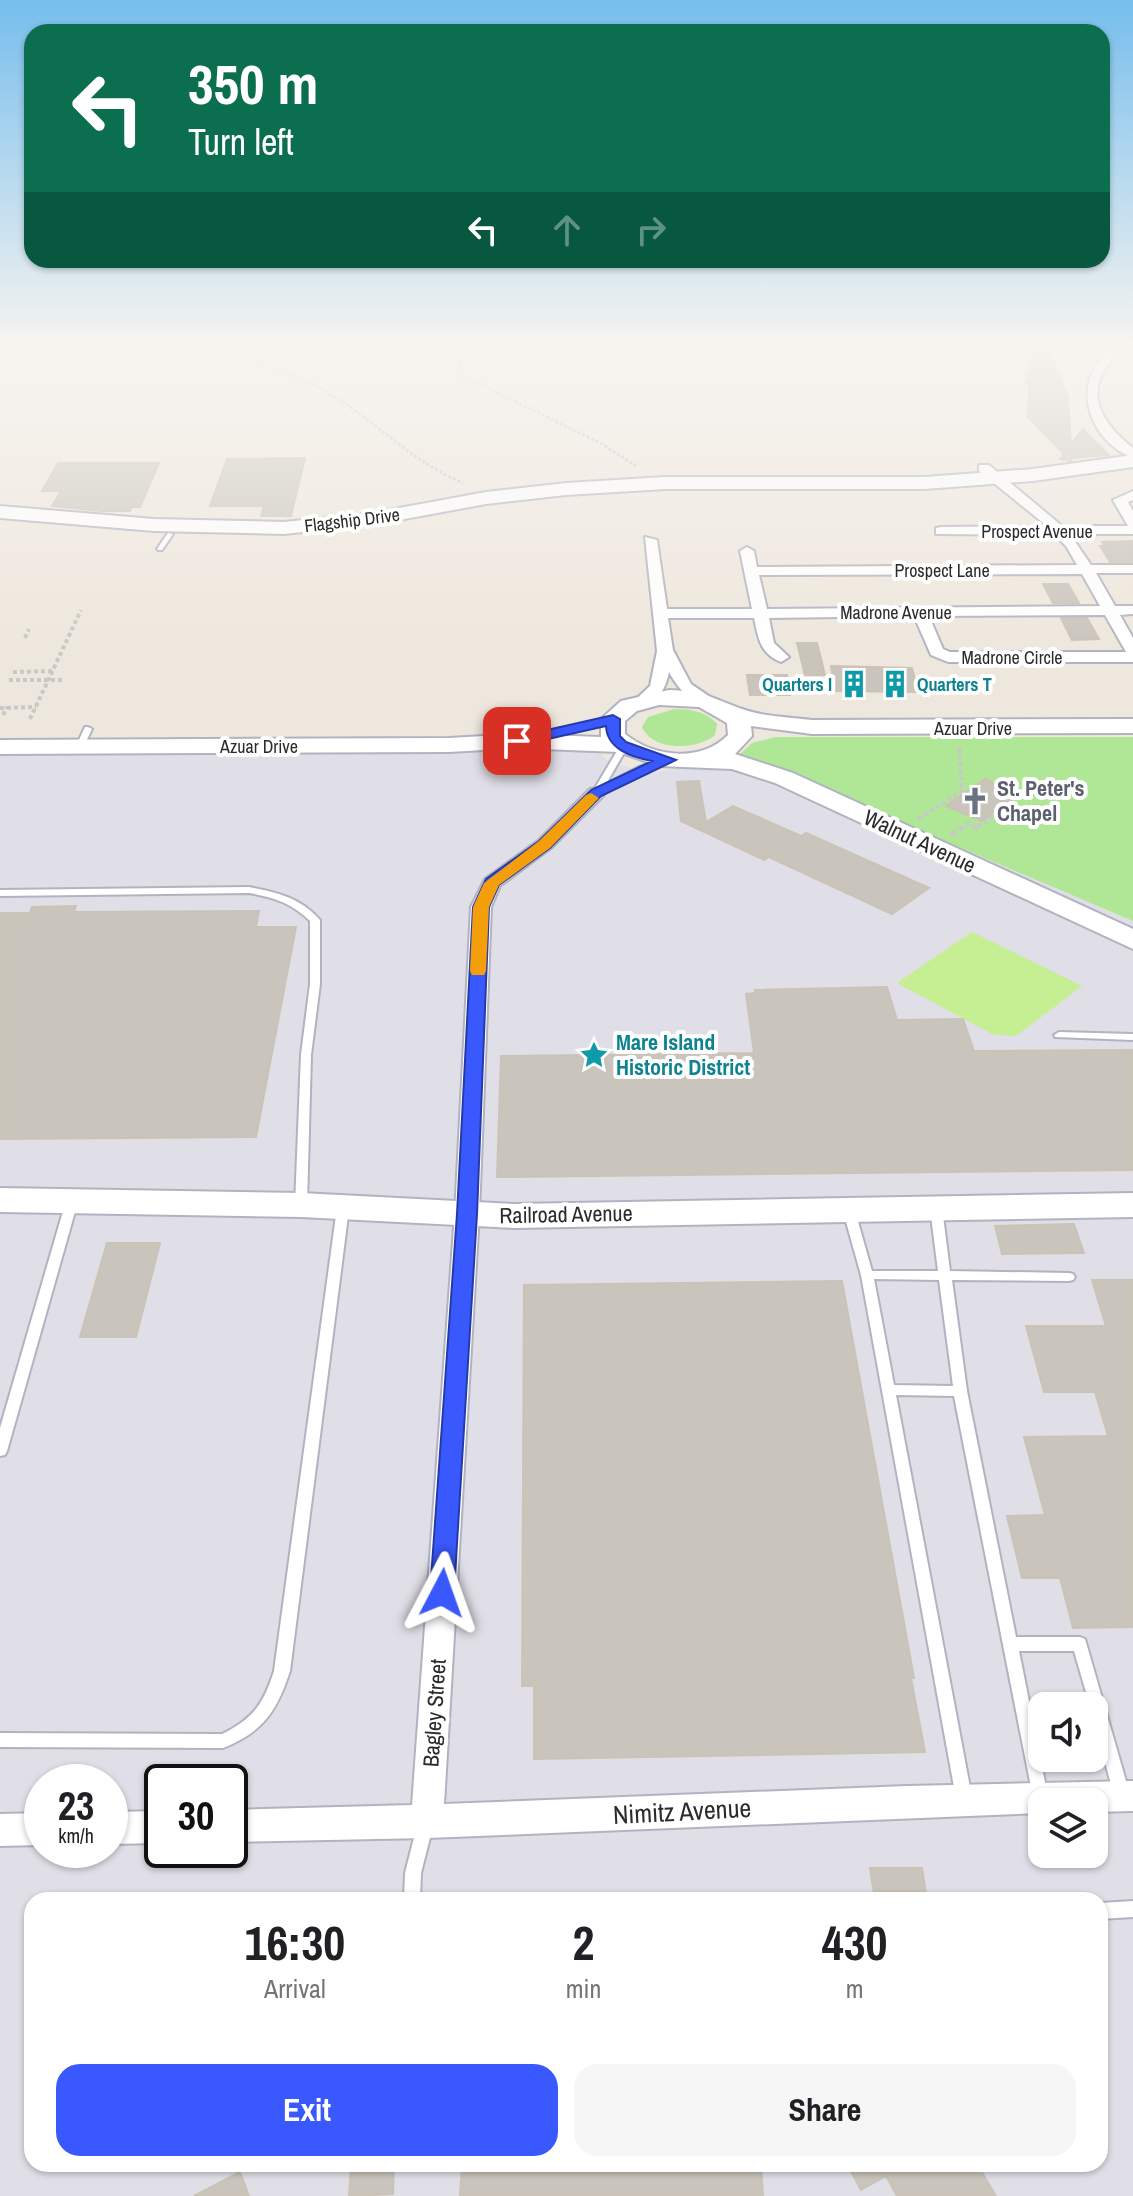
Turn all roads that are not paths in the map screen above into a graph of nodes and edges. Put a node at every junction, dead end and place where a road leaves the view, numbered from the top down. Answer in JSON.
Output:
{"nodes":[{"id":1,"x":1133,"y":461,"type":"edge"},
{"id":2,"x":1133,"y":469,"type":"edge"},
{"id":3,"x":994,"y":477,"type":"junction"},
{"id":4,"x":1133,"y":495,"type":"edge"},
{"id":5,"x":0,"y":512,"type":"edge"},
{"id":6,"x":0,"y":520,"type":"edge"},
{"id":7,"x":1133,"y":523,"type":"edge"},
{"id":8,"x":1133,"y":530,"type":"edge"},
{"id":9,"x":941,"y":531,"type":"dead end"},
{"id":10,"x":1060,"y":531,"type":"junction"},
{"id":11,"x":650,"y":540,"type":"dead end"},
{"id":12,"x":747,"y":551,"type":"dead end"},
{"id":13,"x":1086,"y":569,"type":"junction"},
{"id":14,"x":1133,"y":569,"type":"edge"},
{"id":15,"x":751,"y":571,"type":"junction"},
{"id":16,"x":1133,"y":610,"type":"edge"},
{"id":17,"x":1110,"y":611,"type":"junction"},
{"id":18,"x":920,"y":612,"type":"junction"},
{"id":19,"x":760,"y":613,"type":"junction"},
{"id":20,"x":660,"y":614,"type":"junction"},
{"id":21,"x":665,"y":651,"type":"junction"},
{"id":22,"x":1133,"y":654,"type":"edge"},
{"id":23,"x":781,"y":657,"type":"dead end"},
{"id":24,"x":642,"y":701,"type":"junction"},
{"id":25,"x":722,"y":708,"type":"junction"},
{"id":26,"x":613,"y":719,"type":"junction"},
{"id":27,"x":1133,"y":726,"type":"edge"},
{"id":28,"x":812,"y":727,"type":"junction"},
{"id":29,"x":517,"y":741,"type":"junction"},
{"id":30,"x":735,"y":743,"type":"junction"},
{"id":31,"x":622,"y":746,"type":"junction"},
{"id":32,"x":0,"y":747,"type":"edge"},
{"id":33,"x":702,"y":758,"type":"junction"},
{"id":34,"x":669,"y":760,"type":"junction"},
{"id":35,"x":596,"y":793,"type":"junction"},
{"id":36,"x":0,"y":893,"type":"edge"},
{"id":37,"x":1133,"y":940,"type":"edge"},
{"id":38,"x":1059,"y":1035,"type":"dead end"},
{"id":39,"x":1133,"y":1037,"type":"edge"},
{"id":40,"x":0,"y":1200,"type":"edge"},
{"id":41,"x":72,"y":1200,"type":"junction"},
{"id":42,"x":301,"y":1205,"type":"junction"},
{"id":43,"x":1133,"y":1205,"type":"edge"},
{"id":44,"x":343,"y":1207,"type":"junction"},
{"id":45,"x":936,"y":1208,"type":"junction"},
{"id":46,"x":849,"y":1210,"type":"junction"},
{"id":47,"x":467,"y":1214,"type":"junction"},
{"id":48,"x":867,"y":1275,"type":"junction"},
{"id":49,"x":947,"y":1277,"type":"junction"},
{"id":50,"x":1069,"y":1277,"type":"dead end"},
{"id":51,"x":889,"y":1390,"type":"junction"},
{"id":52,"x":960,"y":1391,"type":"junction"},
{"id":53,"x":6,"y":1407,"type":"edge"},
{"id":54,"x":0,"y":1451,"type":"edge"},
{"id":55,"x":1010,"y":1644,"type":"junction"},
{"id":56,"x":0,"y":1740,"type":"edge"},
{"id":57,"x":1039,"y":1788,"type":"edge"},
{"id":58,"x":1127,"y":1796,"type":"edge"},
{"id":59,"x":964,"y":1798,"type":"junction"},
{"id":60,"x":1028,"y":1798,"type":"edge"},
{"id":61,"x":427,"y":1822,"type":"junction"},
{"id":62,"x":248,"y":1826,"type":"edge"},
{"id":63,"x":24,"y":1829,"type":"edge"},
{"id":64,"x":0,"y":1830,"type":"edge"},
{"id":65,"x":412,"y":1892,"type":"edge"},
{"id":66,"x":1133,"y":1909,"type":"edge"},
{"id":67,"x":1108,"y":1911,"type":"edge"}],
"edges":[{"from":1,"to":3,"type":"street","name":"Flagship Drive"},
{"from":2,"to":3,"type":"street","name":"Flagship Drive"},
{"from":3,"to":5,"type":"street","name":"Flagship Drive"},
{"from":3,"to":6,"type":"street","name":"Flagship Drive"},
{"from":3,"to":10,"type":"street"},
{"from":4,"to":7,"type":"street"},
{"from":8,"to":10,"type":"street","name":"Prospect Avenue"},
{"from":9,"to":10,"type":"street","name":"Prospect Avenue"},
{"from":10,"to":13,"type":"street"},
{"from":11,"to":20,"type":"street"},
{"from":12,"to":15,"type":"street"},
{"from":13,"to":14,"type":"street","name":"Prospect Lane"},
{"from":13,"to":15,"type":"street","name":"Prospect Lane"},
{"from":13,"to":17,"type":"street"},
{"from":15,"to":19,"type":"street"},
{"from":16,"to":17,"type":"street","name":"Madrone Avenue"},
{"from":17,"to":18,"type":"street","name":"Madrone Avenue"},
{"from":17,"to":22,"type":"street"},
{"from":18,"to":19,"type":"street","name":"Madrone Avenue"},
{"from":18,"to":22,"type":"street","name":"Madrone Circle"},
{"from":19,"to":20,"type":"street","name":"Madrone Avenue"},
{"from":19,"to":23,"type":"street"},
{"from":20,"to":21,"type":"street"},
{"from":21,"to":24,"type":"street"},
{"from":21,"to":25,"type":"street"},
{"from":24,"to":25,"type":"street","name":"Azuar Drive"},
{"from":24,"to":26,"type":"street","name":"Azuar Drive"},
{"from":25,"to":28,"type":"street","name":"Azuar Drive"},
{"from":25,"to":30,"type":"street"},
{"from":26,"to":29,"type":"street","name":"Azuar Drive"},
{"from":26,"to":31,"type":"street"},
{"from":27,"to":28,"type":"street","name":"Azuar Drive"},
{"from":28,"to":30,"type":"street","name":"Azuar Drive"},
{"from":29,"to":31,"type":"street","name":"Azuar Drive"},
{"from":29,"to":32,"type":"street","name":"Azuar Drive"},
{"from":30,"to":33,"type":"street","name":"Azuar Drive"},
{"from":31,"to":34,"type":"street","name":"Azuar Drive"},
{"from":31,"to":35,"type":"lane","name":"Bagley Street"},
{"from":33,"to":34,"type":"street","name":"Azuar Drive"},
{"from":33,"to":37,"type":"street","name":"Walnut Avenue"},
{"from":34,"to":35,"type":"lane","name":"Bagley Street"},
{"from":35,"to":47,"type":"street","name":"Bagley Street"},
{"from":36,"to":42,"type":"lane"},
{"from":38,"to":39,"type":"lane"},
{"from":40,"to":41,"type":"street","name":"Railroad Avenue"},
{"from":41,"to":42,"type":"street","name":"Railroad Avenue"},
{"from":41,"to":53,"type":"lane"},
{"from":42,"to":44,"type":"street","name":"Railroad Avenue"},
{"from":43,"to":45,"type":"street","name":"Railroad Avenue"},
{"from":44,"to":47,"type":"street","name":"Railroad Avenue"},
{"from":44,"to":56,"type":"lane"},
{"from":45,"to":46,"type":"street","name":"Railroad Avenue"},
{"from":45,"to":49,"type":"lane"},
{"from":46,"to":47,"type":"street","name":"Railroad Avenue"},
{"from":46,"to":48,"type":"lane"},
{"from":47,"to":61,"type":"street","name":"Bagley Street"},
{"from":48,"to":49,"type":"lane"},
{"from":48,"to":51,"type":"lane"},
{"from":49,"to":50,"type":"lane"},
{"from":49,"to":52,"type":"lane"},
{"from":51,"to":52,"type":"lane"},
{"from":51,"to":59,"type":"lane"},
{"from":52,"to":55,"type":"lane"},
{"from":53,"to":54,"type":"lane"},
{"from":55,"to":57,"type":"lane"},
{"from":55,"to":58,"type":"lane"},
{"from":59,"to":60,"type":"street","name":"Nimitz Avenue"},
{"from":59,"to":61,"type":"street","name":"Nimitz Avenue"},
{"from":61,"to":62,"type":"street","name":"Nimitz Avenue"},
{"from":61,"to":65,"type":"lane"},
{"from":63,"to":64,"type":"street"},
{"from":66,"to":67,"type":"lane"}]}
